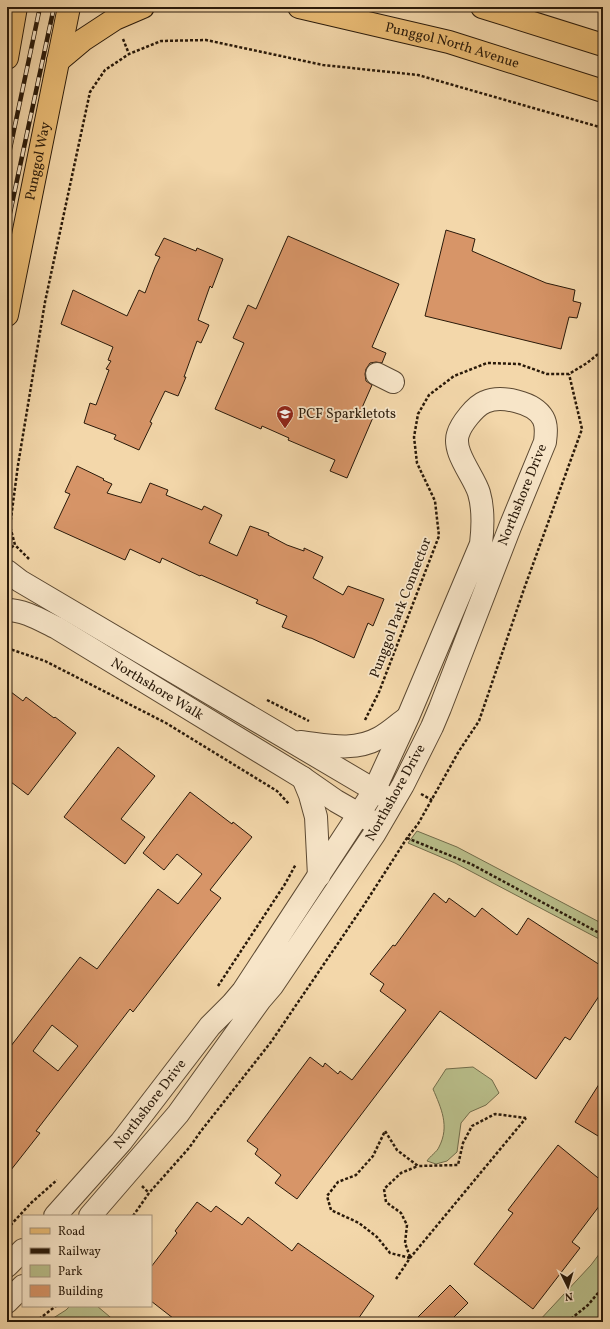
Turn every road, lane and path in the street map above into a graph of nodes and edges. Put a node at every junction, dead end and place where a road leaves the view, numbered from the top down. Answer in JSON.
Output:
{"nodes":[{"id":1,"x":16,"y":7,"type":"edge"},
{"id":2,"x":69,"y":7,"type":"edge"},
{"id":3,"x":143,"y":7,"type":"edge"},
{"id":4,"x":299,"y":7,"type":"edge"},
{"id":5,"x":482,"y":7,"type":"edge"},
{"id":6,"x":596,"y":7,"type":"edge"},
{"id":7,"x":603,"y":9,"type":"edge"},
{"id":8,"x":603,"y":45,"type":"edge"},
{"id":9,"x":7,"y":58,"type":"edge"},
{"id":10,"x":58,"y":60,"type":"junction"},
{"id":11,"x":603,"y":91,"type":"edge"},
{"id":12,"x":603,"y":128,"type":"edge"},
{"id":13,"x":7,"y":315,"type":"edge"},
{"id":14,"x":603,"y":350,"type":"edge"},
{"id":15,"x":569,"y":374,"type":"junction"},
{"id":16,"x":15,"y":545,"type":"junction"},
{"id":17,"x":7,"y":550,"type":"edge"},
{"id":18,"x":31,"y":561,"type":"dead end"},
{"id":19,"x":7,"y":571,"type":"edge"},
{"id":20,"x":7,"y":610,"type":"edge"},
{"id":21,"x":7,"y":648,"type":"edge"},
{"id":22,"x":266,"y":700,"type":"dead end"},
{"id":23,"x":408,"y":717,"type":"junction"},
{"id":24,"x":316,"y":724,"type":"dead end"},
{"id":25,"x":363,"y":724,"type":"dead end"},
{"id":26,"x":289,"y":740,"type":"junction"},
{"id":27,"x":303,"y":778,"type":"junction"},
{"id":28,"x":374,"y":791,"type":"junction"},
{"id":29,"x":394,"y":802,"type":"junction"},
{"id":30,"x":290,"y":805,"type":"dead end"},
{"id":31,"x":360,"y":813,"type":"junction"},
{"id":32,"x":380,"y":826,"type":"junction"},
{"id":33,"x":407,"y":838,"type":"junction"},
{"id":34,"x":297,"y":858,"type":"dead end"},
{"id":35,"x":319,"y":876,"type":"junction"},
{"id":36,"x":603,"y":935,"type":"edge"},
{"id":37,"x":217,"y":987,"type":"dead end"},
{"id":38,"x":252,"y":996,"type":"junction"},
{"id":39,"x":418,"y":1166,"type":"junction"},
{"id":40,"x":62,"y":1175,"type":"dead end"},
{"id":41,"x":56,"y":1215,"type":"edge"},
{"id":42,"x":91,"y":1215,"type":"edge"},
{"id":43,"x":134,"y":1215,"type":"edge"},
{"id":44,"x":7,"y":1228,"type":"edge"},
{"id":45,"x":22,"y":1251,"type":"edge"},
{"id":46,"x":410,"y":1258,"type":"junction"},
{"id":47,"x":7,"y":1266,"type":"edge"},
{"id":48,"x":396,"y":1279,"type":"dead end"},
{"id":49,"x":22,"y":1287,"type":"edge"},
{"id":50,"x":603,"y":1287,"type":"edge"},
{"id":51,"x":7,"y":1302,"type":"edge"},
{"id":52,"x":55,"y":1307,"type":"edge"},
{"id":53,"x":35,"y":1322,"type":"edge"},
{"id":54,"x":567,"y":1322,"type":"edge"}],
"edges":[{"from":1,"to":9,"type":"main road"},
{"from":2,"to":10,"type":"main road","name":"Punggol Way"},
{"from":3,"to":10,"type":"main road"},
{"from":4,"to":11,"type":"main road","name":"Punggol North Avenue"},
{"from":5,"to":8,"type":"main road"},
{"from":6,"to":7,"type":"path"},
{"from":10,"to":13,"type":"main road","name":"Punggol Way"},
{"from":12,"to":16,"type":"path"},
{"from":14,"to":15,"type":"path"},
{"from":15,"to":25,"type":"path","name":"Punggol Park Connector"},
{"from":15,"to":33,"type":"path"},
{"from":16,"to":17,"type":"path"},
{"from":16,"to":18,"type":"path"},
{"from":19,"to":26,"type":"street","name":"Northshore Walk"},
{"from":20,"to":27,"type":"street","name":"Northshore Walk"},
{"from":21,"to":30,"type":"path"},
{"from":22,"to":24,"type":"path"},
{"from":23,"to":26,"type":"street","name":"Northshore Walk"},
{"from":23,"to":28,"type":"street","name":"Northshore Drive"},
{"from":23,"to":29,"type":"street","name":"Northshore Drive"},
{"from":26,"to":28,"type":"street","name":"Northshore Walk"},
{"from":27,"to":31,"type":"street","name":"Northshore Walk"},
{"from":27,"to":35,"type":"street"},
{"from":28,"to":29,"type":"street","name":"Northshore Walk"},
{"from":28,"to":31,"type":"street","name":"Northshore Drive"},
{"from":29,"to":32,"type":"street","name":"Northshore Drive"},
{"from":31,"to":32,"type":"street","name":"Northshore Walk"},
{"from":31,"to":35,"type":"street","name":"Northshore Drive"},
{"from":32,"to":38,"type":"street","name":"Northshore Drive"},
{"from":33,"to":36,"type":"path"},
{"from":33,"to":43,"type":"path"},
{"from":34,"to":37,"type":"path"},
{"from":35,"to":38,"type":"street","name":"Northshore Drive"},
{"from":38,"to":41,"type":"street","name":"Northshore Drive"},
{"from":38,"to":42,"type":"street","name":"Northshore Drive"},
{"from":39,"to":46,"type":"path"},
{"from":39,"to":46,"type":"path"},
{"from":39,"to":46,"type":"path"},
{"from":40,"to":44,"type":"path"},
{"from":45,"to":47,"type":"street"},
{"from":46,"to":48,"type":"path"},
{"from":49,"to":51,"type":"street"},
{"from":50,"to":54,"type":"path"},
{"from":52,"to":53,"type":"path"}]}
